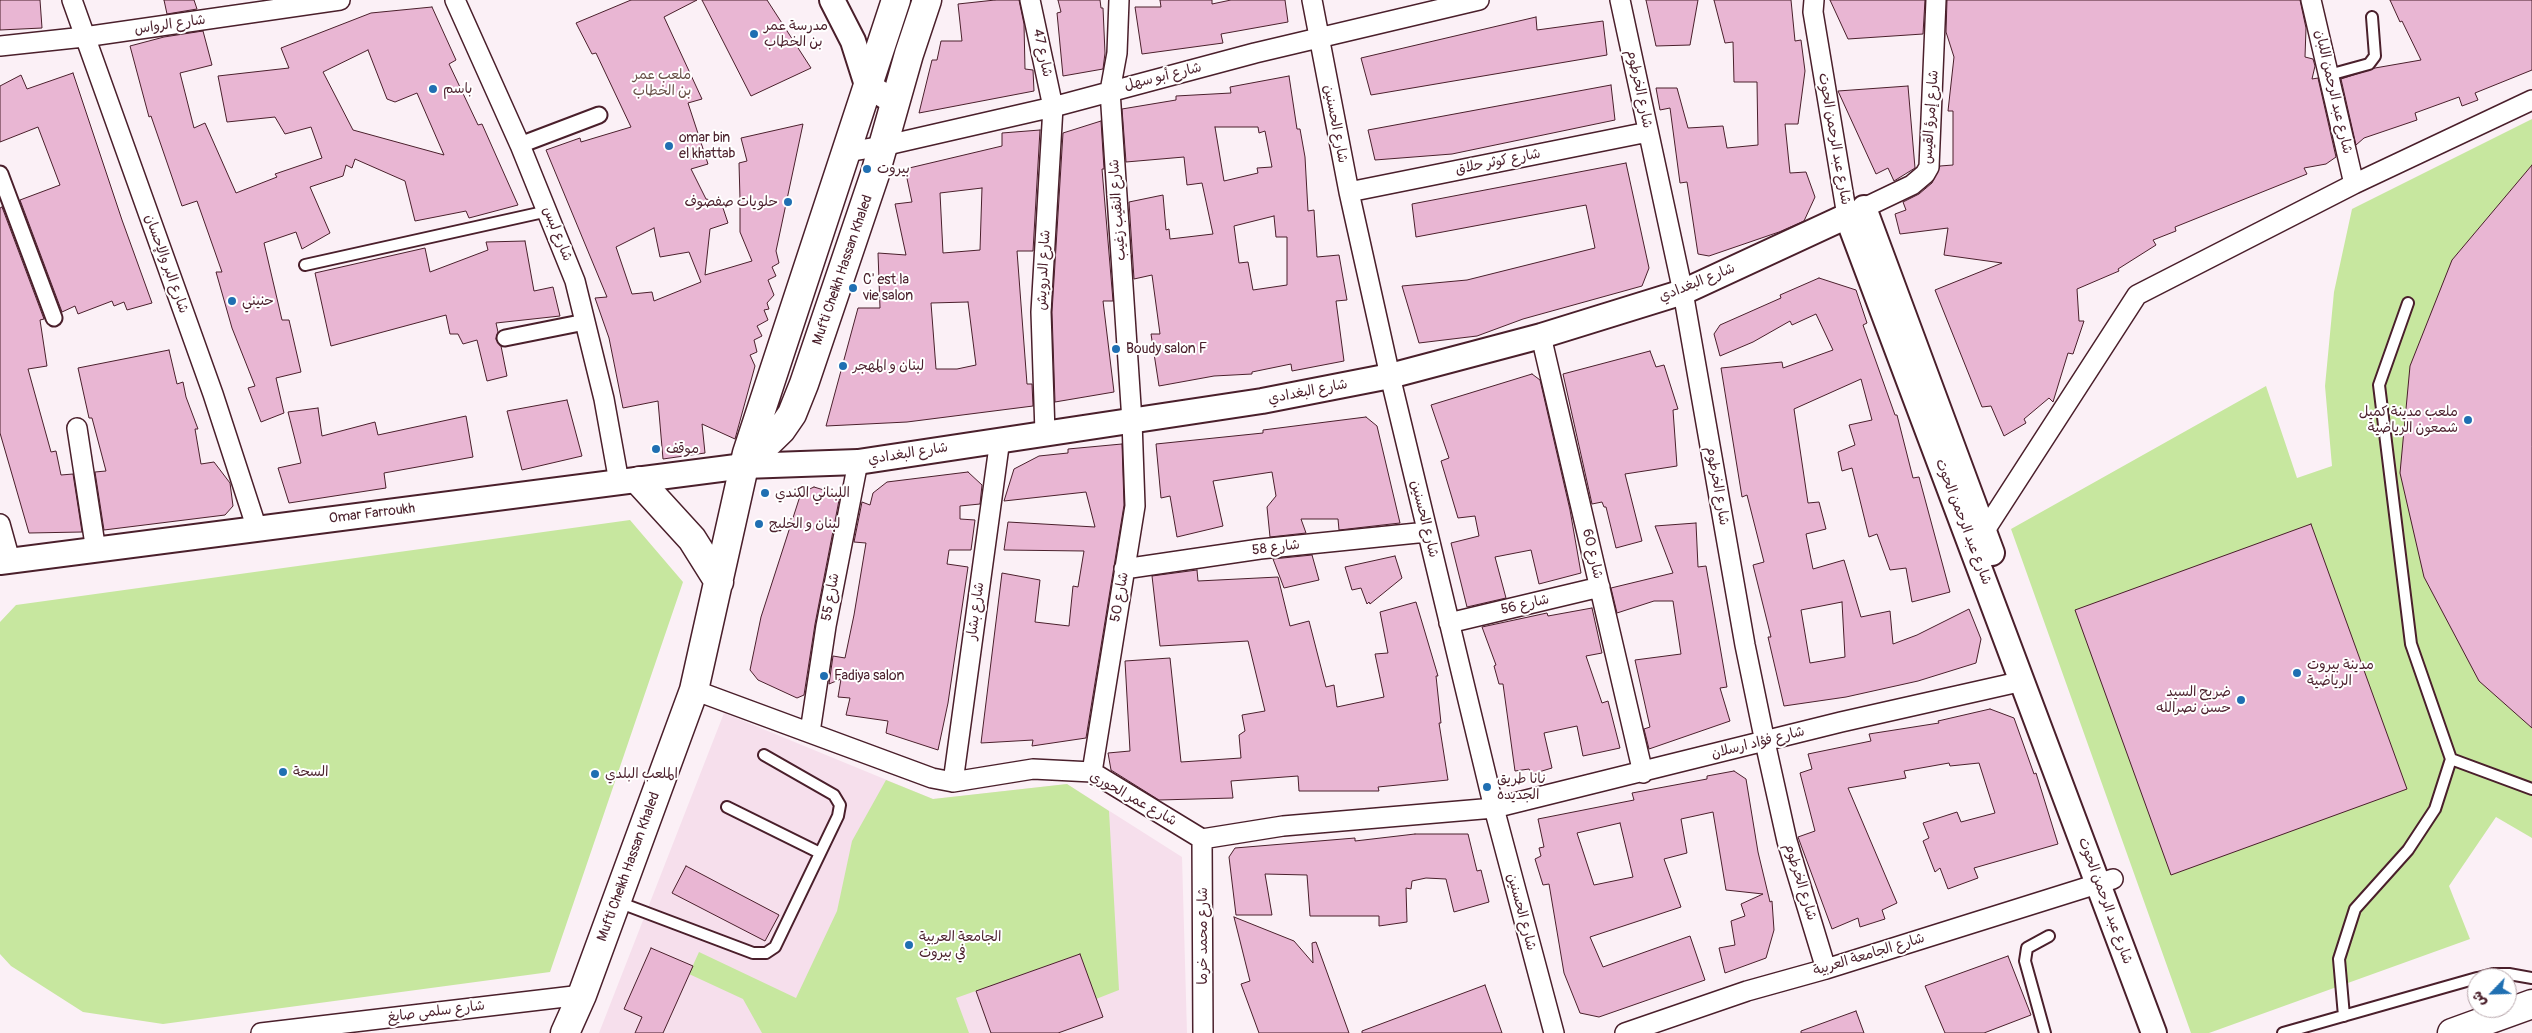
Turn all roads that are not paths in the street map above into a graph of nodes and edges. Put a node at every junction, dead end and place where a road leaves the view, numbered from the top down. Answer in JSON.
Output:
{"nodes":[{"id":1,"x":72,"y":0,"type":"edge"},
{"id":2,"x":340,"y":0,"type":"edge"},
{"id":3,"x":455,"y":0,"type":"edge"},
{"id":4,"x":832,"y":0,"type":"edge"},
{"id":5,"x":896,"y":0,"type":"edge"},
{"id":6,"x":927,"y":0,"type":"edge"},
{"id":7,"x":1030,"y":0,"type":"edge"},
{"id":8,"x":1119,"y":0,"type":"edge"},
{"id":9,"x":1312,"y":0,"type":"edge"},
{"id":10,"x":1620,"y":0,"type":"edge"},
{"id":11,"x":1814,"y":0,"type":"edge"},
{"id":12,"x":1936,"y":0,"type":"edge"},
{"id":13,"x":2312,"y":0,"type":"edge"},
{"id":14,"x":1472,"y":1,"type":"edge"},
{"id":15,"x":2372,"y":17,"type":"dead end"},
{"id":16,"x":84,"y":37,"type":"junction"},
{"id":17,"x":1318,"y":38,"type":"junction"},
{"id":18,"x":0,"y":46,"type":"edge"},
{"id":19,"x":2329,"y":75,"type":"junction"},
{"id":20,"x":867,"y":84,"type":"junction"},
{"id":21,"x":1110,"y":91,"type":"junction"},
{"id":22,"x":2532,"y":100,"type":"edge"},
{"id":23,"x":896,"y":104,"type":"junction"},
{"id":24,"x":1053,"y":107,"type":"junction"},
{"id":25,"x":599,"y":115,"type":"dead end"},
{"id":26,"x":1648,"y":132,"type":"junction"},
{"id":27,"x":520,"y":145,"type":"junction"},
{"id":28,"x":883,"y":146,"type":"junction"},
{"id":29,"x":847,"y":152,"type":"junction"},
{"id":30,"x":0,"y":174,"type":"edge"},
{"id":31,"x":2354,"y":184,"type":"junction"},
{"id":32,"x":1349,"y":192,"type":"junction"},
{"id":33,"x":548,"y":211,"type":"junction"},
{"id":34,"x":1855,"y":212,"type":"junction"},
{"id":35,"x":305,"y":264,"type":"dead end"},
{"id":36,"x":1683,"y":292,"type":"junction"},
{"id":37,"x":2408,"y":303,"type":"dead end"},
{"id":38,"x":54,"y":318,"type":"dead end"},
{"id":39,"x":586,"y":322,"type":"junction"},
{"id":40,"x":1541,"y":336,"type":"junction"},
{"id":41,"x":505,"y":338,"type":"dead end"},
{"id":42,"x":1390,"y":376,"type":"junction"},
{"id":43,"x":1132,"y":420,"type":"junction"},
{"id":44,"x":76,"y":428,"type":"dead end"},
{"id":45,"x":1045,"y":433,"type":"junction"},
{"id":46,"x":1000,"y":440,"type":"junction"},
{"id":47,"x":858,"y":462,"type":"junction"},
{"id":48,"x":744,"y":466,"type":"junction"},
{"id":49,"x":629,"y":482,"type":"junction"},
{"id":50,"x":0,"y":524,"type":"edge"},
{"id":51,"x":257,"y":529,"type":"junction"},
{"id":52,"x":1427,"y":532,"type":"junction"},
{"id":53,"x":1978,"y":540,"type":"junction"},
{"id":54,"x":96,"y":551,"type":"junction"},
{"id":55,"x":5,"y":561,"type":"edge"},
{"id":56,"x":1124,"y":569,"type":"junction"},
{"id":57,"x":719,"y":582,"type":"junction"},
{"id":58,"x":1600,"y":587,"type":"junction"},
{"id":59,"x":1449,"y":623,"type":"junction"},
{"id":60,"x":2023,"y":681,"type":"junction"},
{"id":61,"x":694,"y":690,"type":"junction"},
{"id":62,"x":810,"y":732,"type":"junction"},
{"id":63,"x":1765,"y":742,"type":"junction"},
{"id":64,"x":764,"y":755,"type":"dead end"},
{"id":65,"x":2451,"y":759,"type":"junction"},
{"id":66,"x":1092,"y":772,"type":"junction"},
{"id":67,"x":1643,"y":773,"type":"junction"},
{"id":68,"x":953,"y":782,"type":"junction"},
{"id":69,"x":2532,"y":789,"type":"edge"},
{"id":70,"x":727,"y":807,"type":"dead end"},
{"id":71,"x":1494,"y":808,"type":"junction"},
{"id":72,"x":1202,"y":839,"type":"junction"},
{"id":73,"x":820,"y":853,"type":"junction"},
{"id":74,"x":2106,"y":881,"type":"junction"},
{"id":75,"x":616,"y":902,"type":"junction"},
{"id":76,"x":2049,"y":936,"type":"dead end"},
{"id":77,"x":1826,"y":969,"type":"junction"},
{"id":78,"x":2517,"y":975,"type":"edge"},
{"id":79,"x":2532,"y":978,"type":"edge"},
{"id":80,"x":2467,"y":981,"type":"edge"},
{"id":81,"x":582,"y":995,"type":"junction"},
{"id":82,"x":2532,"y":1004,"type":"edge"},
{"id":83,"x":2344,"y":1016,"type":"junction"},
{"id":84,"x":261,"y":1033,"type":"edge"},
{"id":85,"x":565,"y":1033,"type":"edge"},
{"id":86,"x":1203,"y":1033,"type":"edge"},
{"id":87,"x":1554,"y":1033,"type":"edge"},
{"id":88,"x":1625,"y":1033,"type":"edge"},
{"id":89,"x":2045,"y":1033,"type":"edge"},
{"id":90,"x":2154,"y":1033,"type":"edge"},
{"id":91,"x":2171,"y":1033,"type":"edge"},
{"id":92,"x":2283,"y":1033,"type":"edge"},
{"id":93,"x":2452,"y":1033,"type":"edge"}],
"edges":[{"from":1,"to":16,"type":"street","name":"شارع البر والإحسان"},
{"from":2,"to":16,"type":"street","name":"شارع الرواس"},
{"from":3,"to":27,"type":"street","name":"شارع لبس"},
{"from":4,"to":20,"type":"street"},
{"from":5,"to":20,"type":"main road","name":"Mufti Cheikh Hassan Khaled"},
{"from":6,"to":23,"type":"main road","name":"Mufti Cheikh Hassan Khaled"},
{"from":7,"to":24,"type":"street","name":"شارع 47"},
{"from":8,"to":21,"type":"street","name":"شارع النقيب زغيب"},
{"from":9,"to":17,"type":"street","name":"شارع الحسنين"},
{"from":10,"to":26,"type":"street","name":"شارع الخرطوم"},
{"from":11,"to":34,"type":"street","name":"شارع عبد الرحمن الحوت"},
{"from":12,"to":34,"type":"street","name":"شارع إمرؤ القيس"},
{"from":13,"to":19,"type":"street","name":"شارع عبد الرحمن اللبان"},
{"from":14,"to":17,"type":"street","name":"شارع أبو سهل"},
{"from":15,"to":19,"type":"lane"},
{"from":16,"to":18,"type":"street","name":"شارع الرواس"},
{"from":16,"to":51,"type":"street","name":"شارع البر والإحسان"},
{"from":17,"to":21,"type":"street","name":"شارع أبو سهل"},
{"from":17,"to":32,"type":"street","name":"شارع الحسنين"},
{"from":19,"to":31,"type":"street","name":"شارع عبد الرحمن اللبان"},
{"from":20,"to":23,"type":"street"},
{"from":20,"to":29,"type":"main road","name":"Mufti Cheikh Hassan Khaled"},
{"from":21,"to":24,"type":"street","name":"شارع أبو سهل"},
{"from":21,"to":43,"type":"street","name":"شارع النقيب زغيب"},
{"from":22,"to":31,"type":"street"},
{"from":23,"to":28,"type":"main road","name":"Mufti Cheikh Hassan Khaled"},
{"from":24,"to":28,"type":"street","name":"شارع أبو سهل"},
{"from":24,"to":45,"type":"street","name":"شارع الدرويش"},
{"from":25,"to":27,"type":"street"},
{"from":26,"to":32,"type":"street","name":"شارع كوثر حلاق"},
{"from":26,"to":36,"type":"street","name":"شارع الخرطوم"},
{"from":27,"to":33,"type":"street","name":"شارع لبس"},
{"from":28,"to":29,"type":"street","name":"شارع أبو سهل"},
{"from":28,"to":48,"type":"main road","name":"Mufti Cheikh Hassan Khaled"},
{"from":29,"to":48,"type":"main road","name":"Mufti Cheikh Hassan Khaled"},
{"from":30,"to":38,"type":"street"},
{"from":31,"to":53,"type":"street"},
{"from":32,"to":42,"type":"street","name":"شارع الحسنين"},
{"from":33,"to":35,"type":"lane"},
{"from":33,"to":39,"type":"street","name":"شارع لبس"},
{"from":34,"to":36,"type":"street","name":"شارع البغدادي"},
{"from":34,"to":53,"type":"street","name":"شارع عبد الرحمن الحوت"},
{"from":36,"to":40,"type":"street","name":"شارع البغدادي"},
{"from":36,"to":63,"type":"street","name":"شارع الخرطوم"},
{"from":37,"to":65,"type":"lane"},
{"from":39,"to":41,"type":"street"},
{"from":39,"to":49,"type":"street","name":"شارع لبس"},
{"from":40,"to":42,"type":"street","name":"شارع البغدادي"},
{"from":40,"to":58,"type":"street","name":"شارع 60"},
{"from":42,"to":43,"type":"street","name":"شارع البغدادي"},
{"from":42,"to":52,"type":"street","name":"شارع الحسنين"},
{"from":43,"to":45,"type":"street","name":"شارع البغدادي"},
{"from":43,"to":56,"type":"street","name":"شارع 50"},
{"from":44,"to":54,"type":"street"},
{"from":45,"to":46,"type":"street","name":"شارع البغدادي"},
{"from":46,"to":47,"type":"street","name":"شارع البغدادي"},
{"from":46,"to":68,"type":"street","name":"شارع بشار"},
{"from":47,"to":48,"type":"street","name":"شارع البغدادي"},
{"from":47,"to":62,"type":"street","name":"شارع 55"},
{"from":48,"to":49,"type":"street","name":"Omar Farroukh"},
{"from":48,"to":57,"type":"main road","name":"Mufti Cheikh Hassan Khaled"},
{"from":49,"to":51,"type":"street","name":"Omar Farroukh"},
{"from":49,"to":57,"type":"main road"},
{"from":50,"to":55,"type":"street"},
{"from":51,"to":54,"type":"street","name":"Omar Farroukh"},
{"from":52,"to":56,"type":"street","name":"شارع 58"},
{"from":52,"to":59,"type":"street","name":"شارع الحسنين"},
{"from":53,"to":60,"type":"street","name":"شارع عبد الرحمن الحوت"},
{"from":53,"to":74,"type":"street","name":"شارع عبد الرحمن الحوت"},
{"from":54,"to":55,"type":"street","name":"Omar Farroukh"},
{"from":56,"to":66,"type":"street","name":"شارع 50"},
{"from":57,"to":61,"type":"main road","name":"Mufti Cheikh Hassan Khaled"},
{"from":58,"to":59,"type":"street","name":"شارع 56"},
{"from":58,"to":67,"type":"street","name":"شارع 60"},
{"from":59,"to":71,"type":"street","name":"شارع الحسنين"},
{"from":60,"to":63,"type":"street","name":"شارع فؤاد ارسلان"},
{"from":60,"to":74,"type":"street","name":"شارع عبد الرحمن الحوت"},
{"from":61,"to":62,"type":"street","name":"شارع عمر الحوري"},
{"from":61,"to":75,"type":"main road","name":"Mufti Cheikh Hassan Khaled"},
{"from":62,"to":68,"type":"street","name":"شارع عمر الحوري"},
{"from":63,"to":67,"type":"street","name":"شارع فؤاد ارسلان"},
{"from":63,"to":77,"type":"street","name":"شارع الخرطوم"},
{"from":64,"to":73,"type":"lane"},
{"from":65,"to":69,"type":"lane"},
{"from":65,"to":83,"type":"lane"},
{"from":66,"to":68,"type":"street","name":"شارع عمر الحوري"},
{"from":66,"to":72,"type":"street","name":"شارع عمر الحوري"},
{"from":67,"to":71,"type":"street","name":"شارع فؤاد ارسلان"},
{"from":70,"to":73,"type":"lane"},
{"from":71,"to":72,"type":"street"},
{"from":71,"to":87,"type":"street","name":"شارع الحسنين"},
{"from":72,"to":86,"type":"street","name":"شارع محمد خرما"},
{"from":73,"to":75,"type":"lane"},
{"from":74,"to":77,"type":"street","name":"شارع الجامعة العربية"},
{"from":74,"to":90,"type":"street","name":"شارع عبد الرحمن الحوت"},
{"from":74,"to":91,"type":"street","name":"شارع عبد الرحمن الحوت"},
{"from":75,"to":81,"type":"main road","name":"Mufti Cheikh Hassan Khaled"},
{"from":76,"to":89,"type":"lane"},
{"from":77,"to":88,"type":"street","name":"شارع الجامعة العربية"},
{"from":78,"to":79,"type":"lane"},
{"from":80,"to":83,"type":"lane"},
{"from":81,"to":84,"type":"street","name":"شارع سلمى صايغ"},
{"from":81,"to":85,"type":"main road","name":"Mufti Cheikh Hassan Khaled"},
{"from":82,"to":93,"type":"main road"},
{"from":83,"to":92,"type":"lane"}]}
